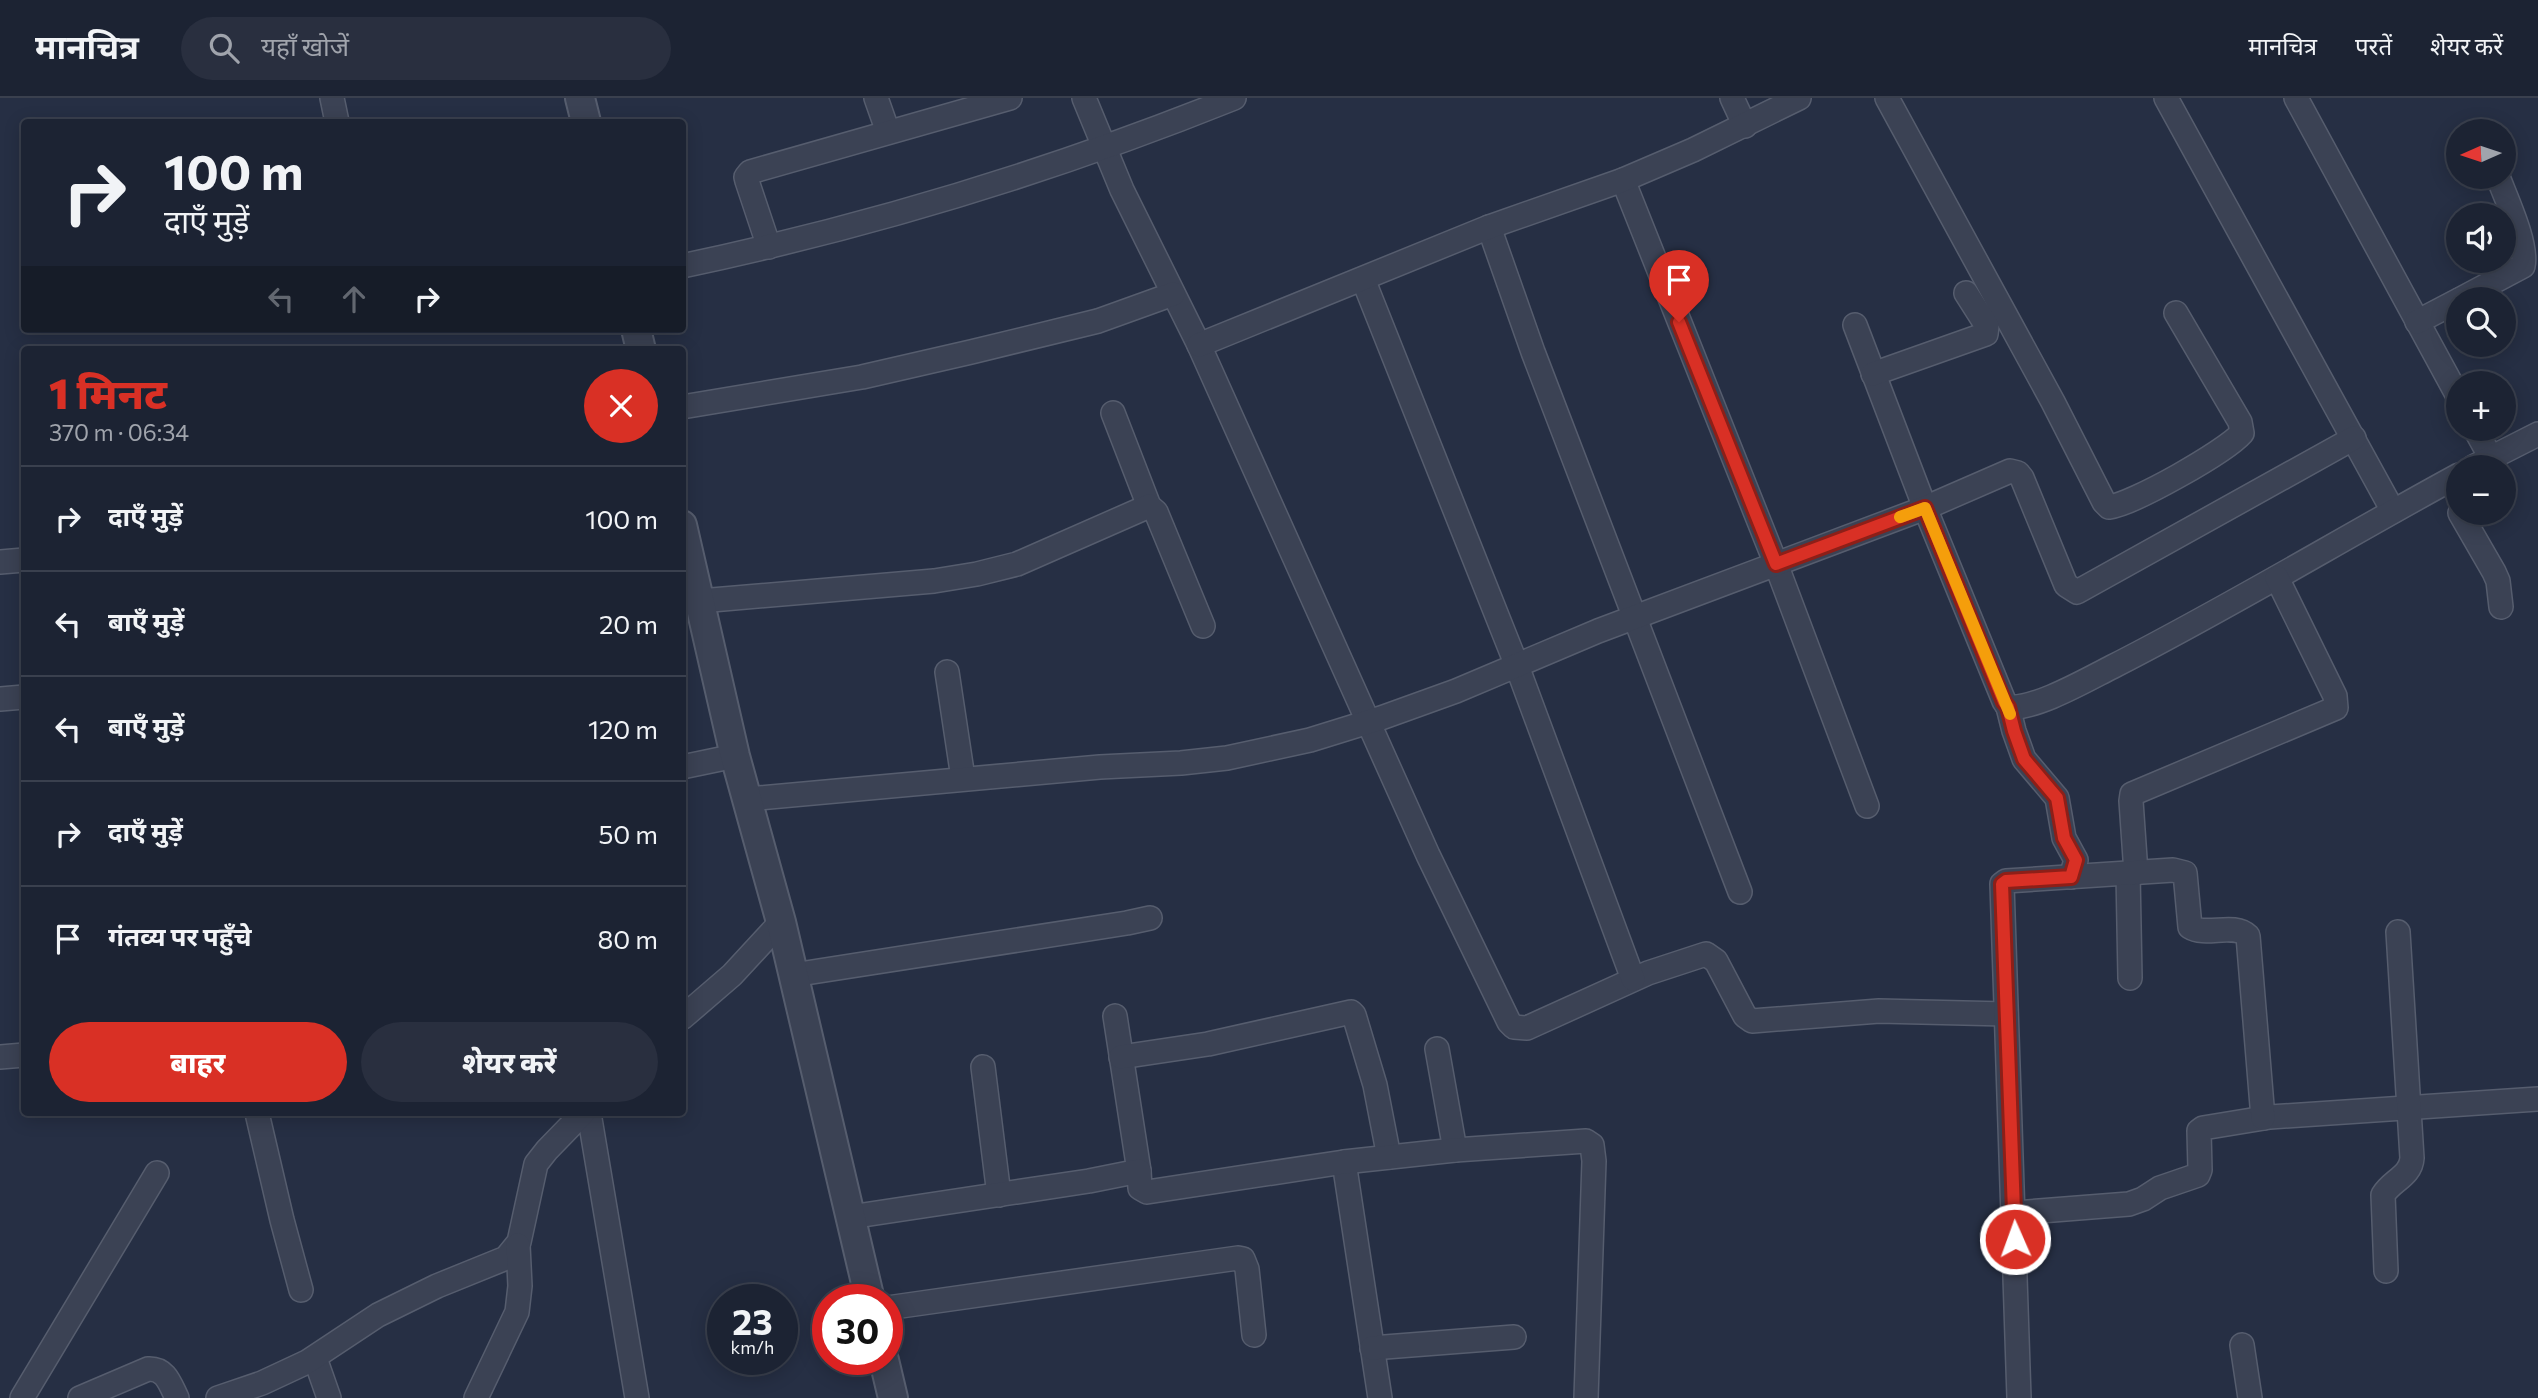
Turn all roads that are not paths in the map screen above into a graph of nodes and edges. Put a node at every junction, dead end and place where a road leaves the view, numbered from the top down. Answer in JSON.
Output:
{"nodes":[{"id":1,"x":332,"y":98,"type":"edge"},
{"id":2,"x":580,"y":98,"type":"edge"},
{"id":3,"x":876,"y":98,"type":"edge"},
{"id":4,"x":1009,"y":98,"type":"edge"},
{"id":5,"x":1084,"y":98,"type":"edge"},
{"id":6,"x":1234,"y":98,"type":"edge"},
{"id":7,"x":1732,"y":98,"type":"edge"},
{"id":8,"x":1799,"y":98,"type":"edge"},
{"id":9,"x":1887,"y":98,"type":"edge"},
{"id":10,"x":2166,"y":98,"type":"edge"},
{"id":11,"x":2296,"y":98,"type":"edge"},
{"id":12,"x":336,"y":119,"type":"edge"},
{"id":13,"x":585,"y":119,"type":"edge"},
{"id":14,"x":1745,"y":126,"type":"junction"},
{"id":15,"x":888,"y":132,"type":"junction"},
{"id":16,"x":1105,"y":148,"type":"junction"},
{"id":17,"x":1623,"y":180,"type":"junction"},
{"id":18,"x":2502,"y":189,"type":"edge"},
{"id":19,"x":1489,"y":227,"type":"junction"},
{"id":20,"x":769,"y":247,"type":"junction"},
{"id":21,"x":686,"y":265,"type":"edge"},
{"id":22,"x":1363,"y":279,"type":"junction"},
{"id":23,"x":2484,"y":287,"type":"edge"},
{"id":24,"x":1173,"y":293,"type":"junction"},
{"id":25,"x":1966,"y":293,"type":"dead end"},
{"id":26,"x":2446,"y":307,"type":"edge"},
{"id":27,"x":2176,"y":313,"type":"dead end"},
{"id":28,"x":2417,"y":322,"type":"junction"},
{"id":29,"x":1855,"y":325,"type":"dead end"},
{"id":30,"x":1199,"y":345,"type":"junction"},
{"id":31,"x":1873,"y":374,"type":"junction"},
{"id":32,"x":2446,"y":374,"type":"edge"},
{"id":33,"x":686,"y":407,"type":"edge"},
{"id":34,"x":1113,"y":413,"type":"dead end"},
{"id":35,"x":2538,"y":434,"type":"edge"},
{"id":36,"x":2354,"y":438,"type":"junction"},
{"id":37,"x":2497,"y":455,"type":"edge"},
{"id":38,"x":2446,"y":482,"type":"edge"},
{"id":39,"x":1149,"y":506,"type":"junction"},
{"id":40,"x":1925,"y":508,"type":"junction"},
{"id":41,"x":2393,"y":511,"type":"junction"},
{"id":42,"x":2466,"y":525,"type":"edge"},
{"id":43,"x":686,"y":538,"type":"edge"},
{"id":44,"x":21,"y":561,"type":"edge"},
{"id":45,"x":0,"y":562,"type":"edge"},
{"id":46,"x":1776,"y":564,"type":"junction"},
{"id":47,"x":2277,"y":578,"type":"junction"},
{"id":48,"x":706,"y":606,"type":"edge"},
{"id":49,"x":2501,"y":607,"type":"dead end"},
{"id":50,"x":1636,"y":618,"type":"junction"},
{"id":51,"x":1203,"y":626,"type":"dead end"},
{"id":52,"x":1517,"y":666,"type":"junction"},
{"id":53,"x":947,"y":672,"type":"dead end"},
{"id":54,"x":21,"y":697,"type":"edge"},
{"id":55,"x":0,"y":699,"type":"edge"},
{"id":56,"x":2008,"y":707,"type":"junction"},
{"id":57,"x":1369,"y":722,"type":"junction"},
{"id":58,"x":735,"y":756,"type":"junction"},
{"id":59,"x":686,"y":766,"type":"edge"},
{"id":60,"x":963,"y":778,"type":"junction"},
{"id":61,"x":762,"y":797,"type":"junction"},
{"id":62,"x":1867,"y":806,"type":"dead end"},
{"id":63,"x":2132,"y":873,"type":"junction"},
{"id":64,"x":2071,"y":877,"type":"junction"},
{"id":65,"x":1740,"y":892,"type":"dead end"},
{"id":66,"x":1150,"y":918,"type":"dead end"},
{"id":67,"x":781,"y":922,"type":"junction"},
{"id":68,"x":2398,"y":932,"type":"dead end"},
{"id":69,"x":806,"y":973,"type":"junction"},
{"id":70,"x":2130,"y":978,"type":"dead end"},
{"id":71,"x":1633,"y":979,"type":"junction"},
{"id":72,"x":2006,"y":1014,"type":"junction"},
{"id":73,"x":686,"y":1015,"type":"edge"},
{"id":74,"x":1115,"y":1016,"type":"dead end"},
{"id":75,"x":1437,"y":1049,"type":"dead end"},
{"id":76,"x":21,"y":1055,"type":"edge"},
{"id":77,"x":0,"y":1057,"type":"edge"},
{"id":78,"x":1121,"y":1057,"type":"junction"},
{"id":79,"x":983,"y":1067,"type":"dead end"},
{"id":80,"x":2538,"y":1099,"type":"edge"},
{"id":81,"x":2409,"y":1108,"type":"junction"},
{"id":82,"x":258,"y":1116,"type":"edge"},
{"id":83,"x":580,"y":1116,"type":"edge"},
{"id":84,"x":590,"y":1116,"type":"edge"},
{"id":85,"x":2263,"y":1118,"type":"junction"},
{"id":86,"x":1455,"y":1150,"type":"junction"},
{"id":87,"x":1389,"y":1157,"type":"junction"},
{"id":88,"x":1344,"y":1162,"type":"junction"},
{"id":89,"x":1139,"y":1171,"type":"junction"},
{"id":90,"x":157,"y":1173,"type":"dead end"},
{"id":91,"x":999,"y":1195,"type":"junction"},
{"id":92,"x":2014,"y":1213,"type":"junction"},
{"id":93,"x":861,"y":1216,"type":"junction"},
{"id":94,"x":518,"y":1245,"type":"junction"},
{"id":95,"x":2386,"y":1271,"type":"dead end"},
{"id":96,"x":879,"y":1284,"type":"edge"},
{"id":97,"x":301,"y":1290,"type":"dead end"},
{"id":98,"x":903,"y":1303,"type":"edge"},
{"id":99,"x":1254,"y":1335,"type":"dead end"},
{"id":100,"x":1514,"y":1338,"type":"dead end"},
{"id":101,"x":2242,"y":1345,"type":"dead end"},
{"id":102,"x":1372,"y":1348,"type":"junction"},
{"id":103,"x":315,"y":1358,"type":"junction"},
{"id":104,"x":888,"y":1375,"type":"edge"},
{"id":105,"x":22,"y":1398,"type":"edge"},
{"id":106,"x":80,"y":1398,"type":"edge"},
{"id":107,"x":177,"y":1398,"type":"edge"},
{"id":108,"x":218,"y":1398,"type":"edge"},
{"id":109,"x":330,"y":1398,"type":"edge"},
{"id":110,"x":476,"y":1398,"type":"edge"},
{"id":111,"x":637,"y":1398,"type":"edge"},
{"id":112,"x":893,"y":1398,"type":"edge"},
{"id":113,"x":1380,"y":1398,"type":"edge"},
{"id":114,"x":1586,"y":1398,"type":"edge"},
{"id":115,"x":2019,"y":1398,"type":"edge"},
{"id":116,"x":2250,"y":1398,"type":"edge"}],
"edges":[{"from":1,"to":12,"type":"street"},
{"from":2,"to":13,"type":"street"},
{"from":3,"to":15,"type":"street"},
{"from":4,"to":15,"type":"street"},
{"from":5,"to":16,"type":"street"},
{"from":6,"to":16,"type":"street"},
{"from":7,"to":14,"type":"street"},
{"from":8,"to":14,"type":"street"},
{"from":9,"to":27,"type":"street"},
{"from":10,"to":36,"type":"street"},
{"from":11,"to":28,"type":"street"},
{"from":14,"to":17,"type":"street"},
{"from":15,"to":20,"type":"street"},
{"from":16,"to":20,"type":"street"},
{"from":16,"to":24,"type":"street"},
{"from":17,"to":19,"type":"street"},
{"from":17,"to":46,"type":"street"},
{"from":18,"to":23,"type":"street"},
{"from":19,"to":22,"type":"street"},
{"from":19,"to":50,"type":"street"},
{"from":20,"to":21,"type":"street"},
{"from":22,"to":30,"type":"street"},
{"from":22,"to":52,"type":"street"},
{"from":24,"to":30,"type":"street"},
{"from":24,"to":33,"type":"street"},
{"from":25,"to":31,"type":"street"},
{"from":26,"to":28,"type":"street"},
{"from":28,"to":32,"type":"street"},
{"from":29,"to":31,"type":"street"},
{"from":30,"to":57,"type":"street"},
{"from":31,"to":40,"type":"street"},
{"from":34,"to":39,"type":"street"},
{"from":35,"to":37,"type":"street"},
{"from":36,"to":40,"type":"street"},
{"from":36,"to":41,"type":"street"},
{"from":38,"to":41,"type":"street"},
{"from":39,"to":48,"type":"street"},
{"from":39,"to":51,"type":"street"},
{"from":40,"to":46,"type":"street"},
{"from":40,"to":56,"type":"street"},
{"from":41,"to":47,"type":"street"},
{"from":42,"to":49,"type":"street"},
{"from":43,"to":48,"type":"street"},
{"from":44,"to":45,"type":"street"},
{"from":46,"to":50,"type":"street"},
{"from":46,"to":62,"type":"street"},
{"from":47,"to":56,"type":"street"},
{"from":47,"to":63,"type":"street"},
{"from":48,"to":58,"type":"street"},
{"from":50,"to":52,"type":"street"},
{"from":50,"to":65,"type":"street"},
{"from":52,"to":57,"type":"street"},
{"from":52,"to":71,"type":"street"},
{"from":53,"to":60,"type":"street"},
{"from":54,"to":55,"type":"street"},
{"from":56,"to":64,"type":"street"},
{"from":57,"to":60,"type":"street"},
{"from":57,"to":71,"type":"street"},
{"from":58,"to":59,"type":"street"},
{"from":58,"to":61,"type":"street"},
{"from":60,"to":61,"type":"street"},
{"from":61,"to":67,"type":"street"},
{"from":63,"to":64,"type":"street"},
{"from":63,"to":70,"type":"street"},
{"from":63,"to":85,"type":"street"},
{"from":64,"to":72,"type":"street"},
{"from":66,"to":69,"type":"street"},
{"from":67,"to":69,"type":"street"},
{"from":67,"to":73,"type":"street"},
{"from":68,"to":81,"type":"street"},
{"from":69,"to":93,"type":"street"},
{"from":71,"to":72,"type":"street"},
{"from":72,"to":92,"type":"street"},
{"from":74,"to":78,"type":"street"},
{"from":75,"to":86,"type":"street"},
{"from":76,"to":77,"type":"street"},
{"from":78,"to":87,"type":"street"},
{"from":78,"to":89,"type":"street"},
{"from":79,"to":91,"type":"street"},
{"from":80,"to":81,"type":"street"},
{"from":81,"to":85,"type":"street"},
{"from":81,"to":95,"type":"street"},
{"from":82,"to":97,"type":"street"},
{"from":83,"to":94,"type":"street"},
{"from":84,"to":111,"type":"street"},
{"from":85,"to":92,"type":"street"},
{"from":86,"to":87,"type":"street"},
{"from":86,"to":114,"type":"street"},
{"from":87,"to":88,"type":"street"},
{"from":88,"to":89,"type":"street"},
{"from":88,"to":102,"type":"street"},
{"from":89,"to":91,"type":"street"},
{"from":90,"to":105,"type":"street"},
{"from":91,"to":93,"type":"street"},
{"from":92,"to":115,"type":"street"},
{"from":93,"to":96,"type":"street"},
{"from":94,"to":103,"type":"street"},
{"from":94,"to":110,"type":"street"},
{"from":98,"to":99,"type":"street"},
{"from":100,"to":102,"type":"street"},
{"from":101,"to":116,"type":"street"},
{"from":102,"to":113,"type":"street"},
{"from":103,"to":108,"type":"street"},
{"from":103,"to":109,"type":"street"},
{"from":104,"to":112,"type":"street"},
{"from":106,"to":107,"type":"street"}]}
